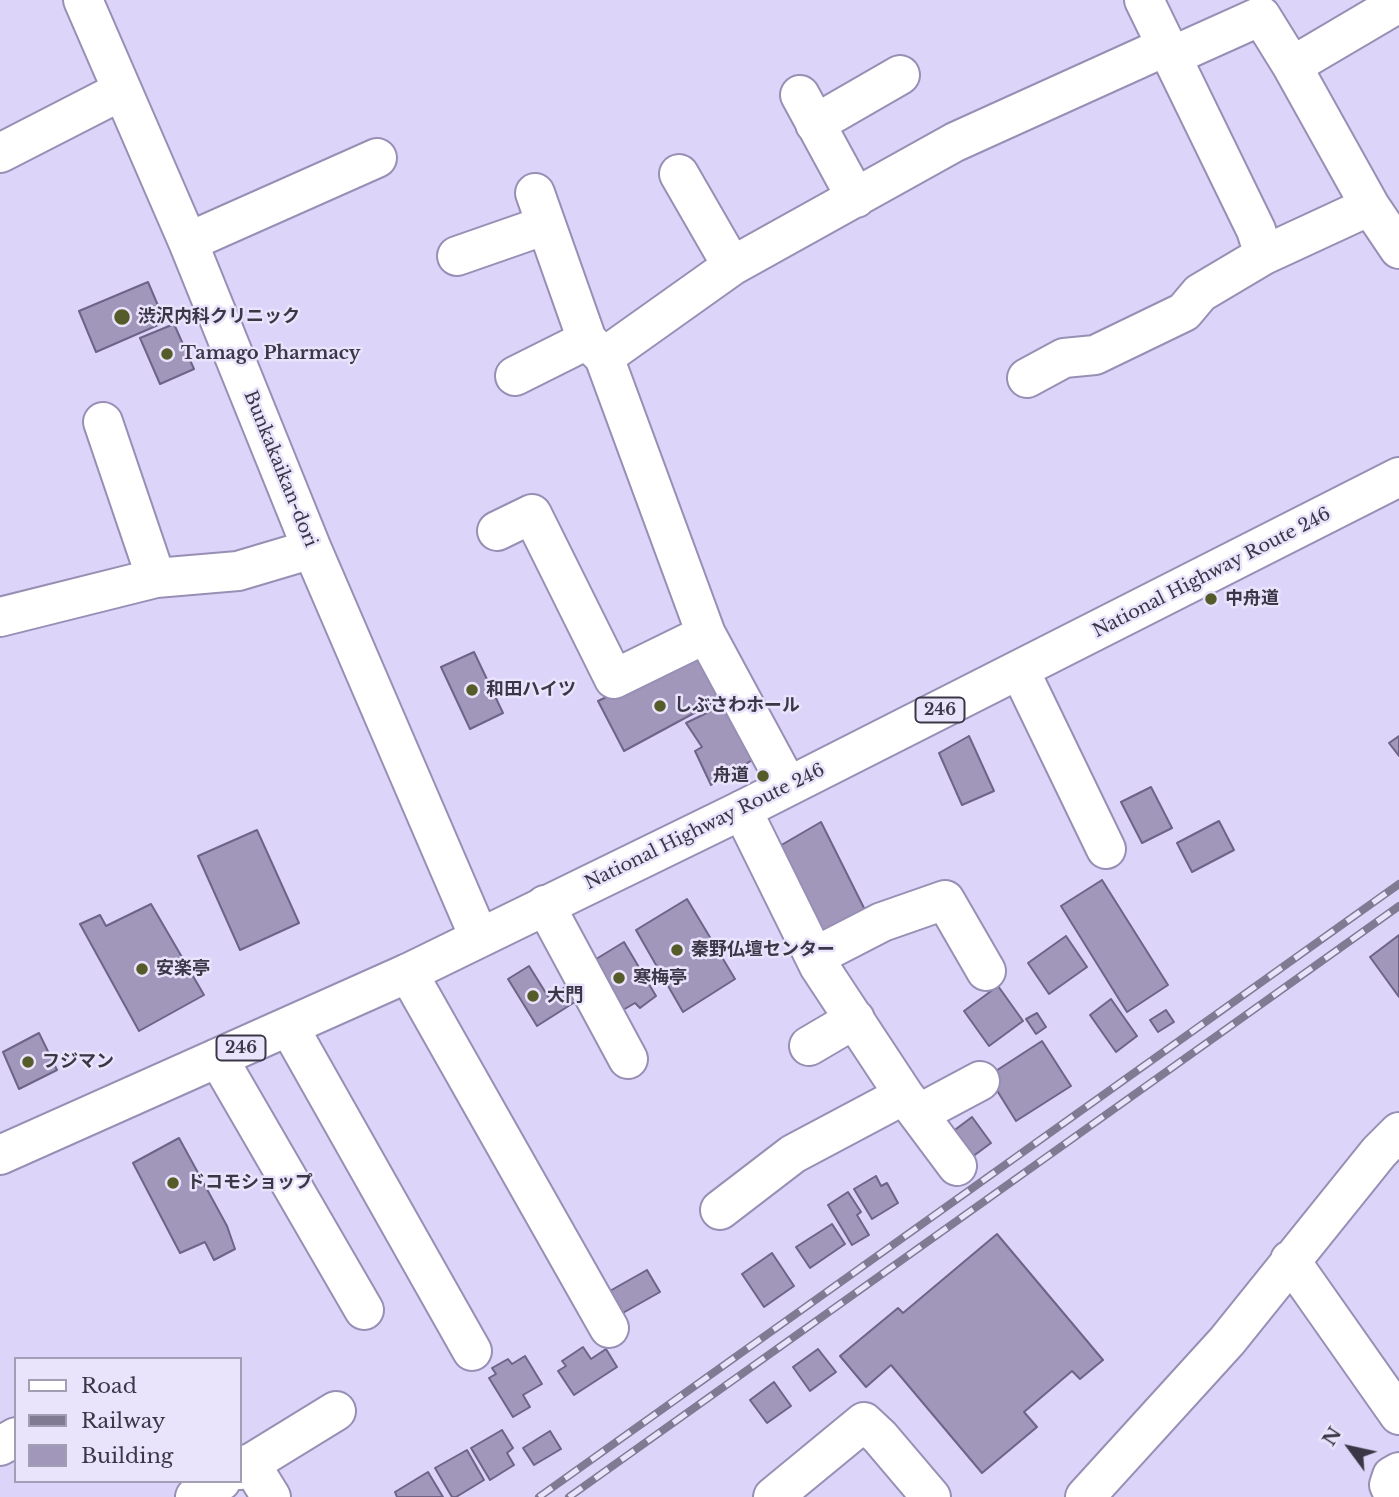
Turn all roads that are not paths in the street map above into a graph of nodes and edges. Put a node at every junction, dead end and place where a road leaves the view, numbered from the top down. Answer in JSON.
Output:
{"nodes":[{"id":1,"x":83,"y":0,"type":"edge"},
{"id":2,"x":1144,"y":0,"type":"edge"},
{"id":3,"x":1399,"y":3,"type":"edge"},
{"id":4,"x":1170,"y":51,"type":"junction"},
{"id":5,"x":1292,"y":66,"type":"junction"},
{"id":6,"x":900,"y":75,"type":"dead end"},
{"id":7,"x":121,"y":91,"type":"junction"},
{"id":8,"x":0,"y":153,"type":"edge"},
{"id":9,"x":377,"y":158,"type":"dead end"},
{"id":10,"x":679,"y":174,"type":"dead end"},
{"id":11,"x":856,"y":198,"type":"junction"},
{"id":12,"x":1370,"y":206,"type":"junction"},
{"id":13,"x":188,"y":242,"type":"junction"},
{"id":14,"x":1399,"y":249,"type":"edge"},
{"id":15,"x":1264,"y":255,"type":"junction"},
{"id":16,"x":457,"y":256,"type":"dead end"},
{"id":17,"x":732,"y":266,"type":"junction"},
{"id":18,"x":596,"y":348,"type":"junction"},
{"id":19,"x":515,"y":376,"type":"dead end"},
{"id":20,"x":1027,"y":378,"type":"dead end"},
{"id":21,"x":103,"y":422,"type":"dead end"},
{"id":22,"x":1399,"y":477,"type":"edge"},
{"id":23,"x":496,"y":531,"type":"dead end"},
{"id":24,"x":312,"y":549,"type":"junction"},
{"id":25,"x":156,"y":578,"type":"junction"},
{"id":26,"x":0,"y":617,"type":"edge"},
{"id":27,"x":706,"y":634,"type":"junction"},
{"id":28,"x":1020,"y":671,"type":"junction"},
{"id":29,"x":788,"y":786,"type":"junction"},
{"id":30,"x":742,"y":810,"type":"junction"},
{"id":31,"x":1106,"y":849,"type":"dead end"},
{"id":32,"x":545,"y":905,"type":"junction"},
{"id":33,"x":479,"y":937,"type":"junction"},
{"id":34,"x":816,"y":956,"type":"junction"},
{"id":35,"x":986,"y":971,"type":"dead end"},
{"id":36,"x":408,"y":973,"type":"junction"},
{"id":37,"x":855,"y":1018,"type":"junction"},
{"id":38,"x":289,"y":1027,"type":"junction"},
{"id":39,"x":809,"y":1046,"type":"dead end"},
{"id":40,"x":218,"y":1058,"type":"junction"},
{"id":41,"x":628,"y":1059,"type":"dead end"},
{"id":42,"x":979,"y":1081,"type":"dead end"},
{"id":43,"x":912,"y":1104,"type":"junction"},
{"id":44,"x":1392,"y":1152,"type":"edge"},
{"id":45,"x":0,"y":1155,"type":"edge"},
{"id":46,"x":957,"y":1166,"type":"dead end"},
{"id":47,"x":720,"y":1210,"type":"dead end"},
{"id":48,"x":1290,"y":1260,"type":"junction"},
{"id":49,"x":364,"y":1311,"type":"dead end"},
{"id":50,"x":609,"y":1328,"type":"dead end"},
{"id":51,"x":472,"y":1350,"type":"dead end"},
{"id":52,"x":336,"y":1411,"type":"dead end"},
{"id":53,"x":1399,"y":1415,"type":"edge"},
{"id":54,"x":242,"y":1468,"type":"edge"},
{"id":55,"x":1399,"y":1472,"type":"edge"},
{"id":56,"x":242,"y":1475,"type":"edge"},
{"id":57,"x":218,"y":1483,"type":"edge"},
{"id":58,"x":195,"y":1497,"type":"edge"},
{"id":59,"x":271,"y":1497,"type":"edge"},
{"id":60,"x":774,"y":1497,"type":"edge"},
{"id":61,"x":931,"y":1497,"type":"edge"},
{"id":62,"x":1085,"y":1497,"type":"edge"},
{"id":63,"x":1395,"y":1497,"type":"edge"}],
"edges":[{"from":1,"to":7,"type":"main road","name":"Bunkakaikan-dori"},
{"from":2,"to":4,"type":"main road"},
{"from":3,"to":5,"type":"main road"},
{"from":4,"to":5,"type":"main road"},
{"from":4,"to":11,"type":"main road"},
{"from":4,"to":15,"type":"main road"},
{"from":5,"to":12,"type":"main road"},
{"from":6,"to":11,"type":"main road"},
{"from":7,"to":8,"type":"main road"},
{"from":7,"to":13,"type":"main road","name":"Bunkakaikan-dori"},
{"from":9,"to":13,"type":"main road"},
{"from":10,"to":17,"type":"main road"},
{"from":11,"to":17,"type":"main road"},
{"from":12,"to":14,"type":"main road"},
{"from":12,"to":15,"type":"main road"},
{"from":13,"to":24,"type":"main road","name":"Bunkakaikan-dori"},
{"from":15,"to":20,"type":"main road"},
{"from":16,"to":18,"type":"main road"},
{"from":17,"to":18,"type":"main road"},
{"from":18,"to":19,"type":"main road"},
{"from":18,"to":27,"type":"main road"},
{"from":21,"to":25,"type":"main road"},
{"from":22,"to":28,"type":"main road","name":"National Highway Route 246","number":"246"},
{"from":23,"to":27,"type":"main road"},
{"from":24,"to":25,"type":"main road"},
{"from":24,"to":33,"type":"main road","name":"Bunkakaikan-dori"},
{"from":25,"to":26,"type":"main road"},
{"from":27,"to":29,"type":"main road"},
{"from":28,"to":29,"type":"main road","name":"National Highway Route 246","number":"246"},
{"from":28,"to":31,"type":"main road"},
{"from":29,"to":30,"type":"main road","name":"National Highway Route 246","number":"246"},
{"from":30,"to":32,"type":"main road","name":"National Highway Route 246","number":"246"},
{"from":30,"to":34,"type":"main road"},
{"from":32,"to":33,"type":"main road","name":"National Highway Route 246","number":"246"},
{"from":32,"to":41,"type":"main road"},
{"from":33,"to":36,"type":"main road","name":"National Highway Route 246","number":"246"},
{"from":34,"to":35,"type":"main road"},
{"from":34,"to":37,"type":"main road"},
{"from":36,"to":38,"type":"main road","name":"National Highway Route 246","number":"246"},
{"from":36,"to":50,"type":"main road"},
{"from":37,"to":39,"type":"main road"},
{"from":37,"to":43,"type":"main road"},
{"from":38,"to":40,"type":"main road","name":"National Highway Route 246","number":"246"},
{"from":38,"to":51,"type":"main road"},
{"from":40,"to":45,"type":"main road","name":"National Highway Route 246","number":"246"},
{"from":40,"to":49,"type":"main road"},
{"from":42,"to":43,"type":"main road"},
{"from":43,"to":46,"type":"main road"},
{"from":43,"to":47,"type":"main road"},
{"from":44,"to":48,"type":"main road"},
{"from":48,"to":53,"type":"main road"},
{"from":48,"to":62,"type":"main road"},
{"from":52,"to":54,"type":"main road"},
{"from":55,"to":63,"type":"main road"},
{"from":56,"to":59,"type":"main road"},
{"from":57,"to":58,"type":"main road"},
{"from":60,"to":61,"type":"main road"}]}
